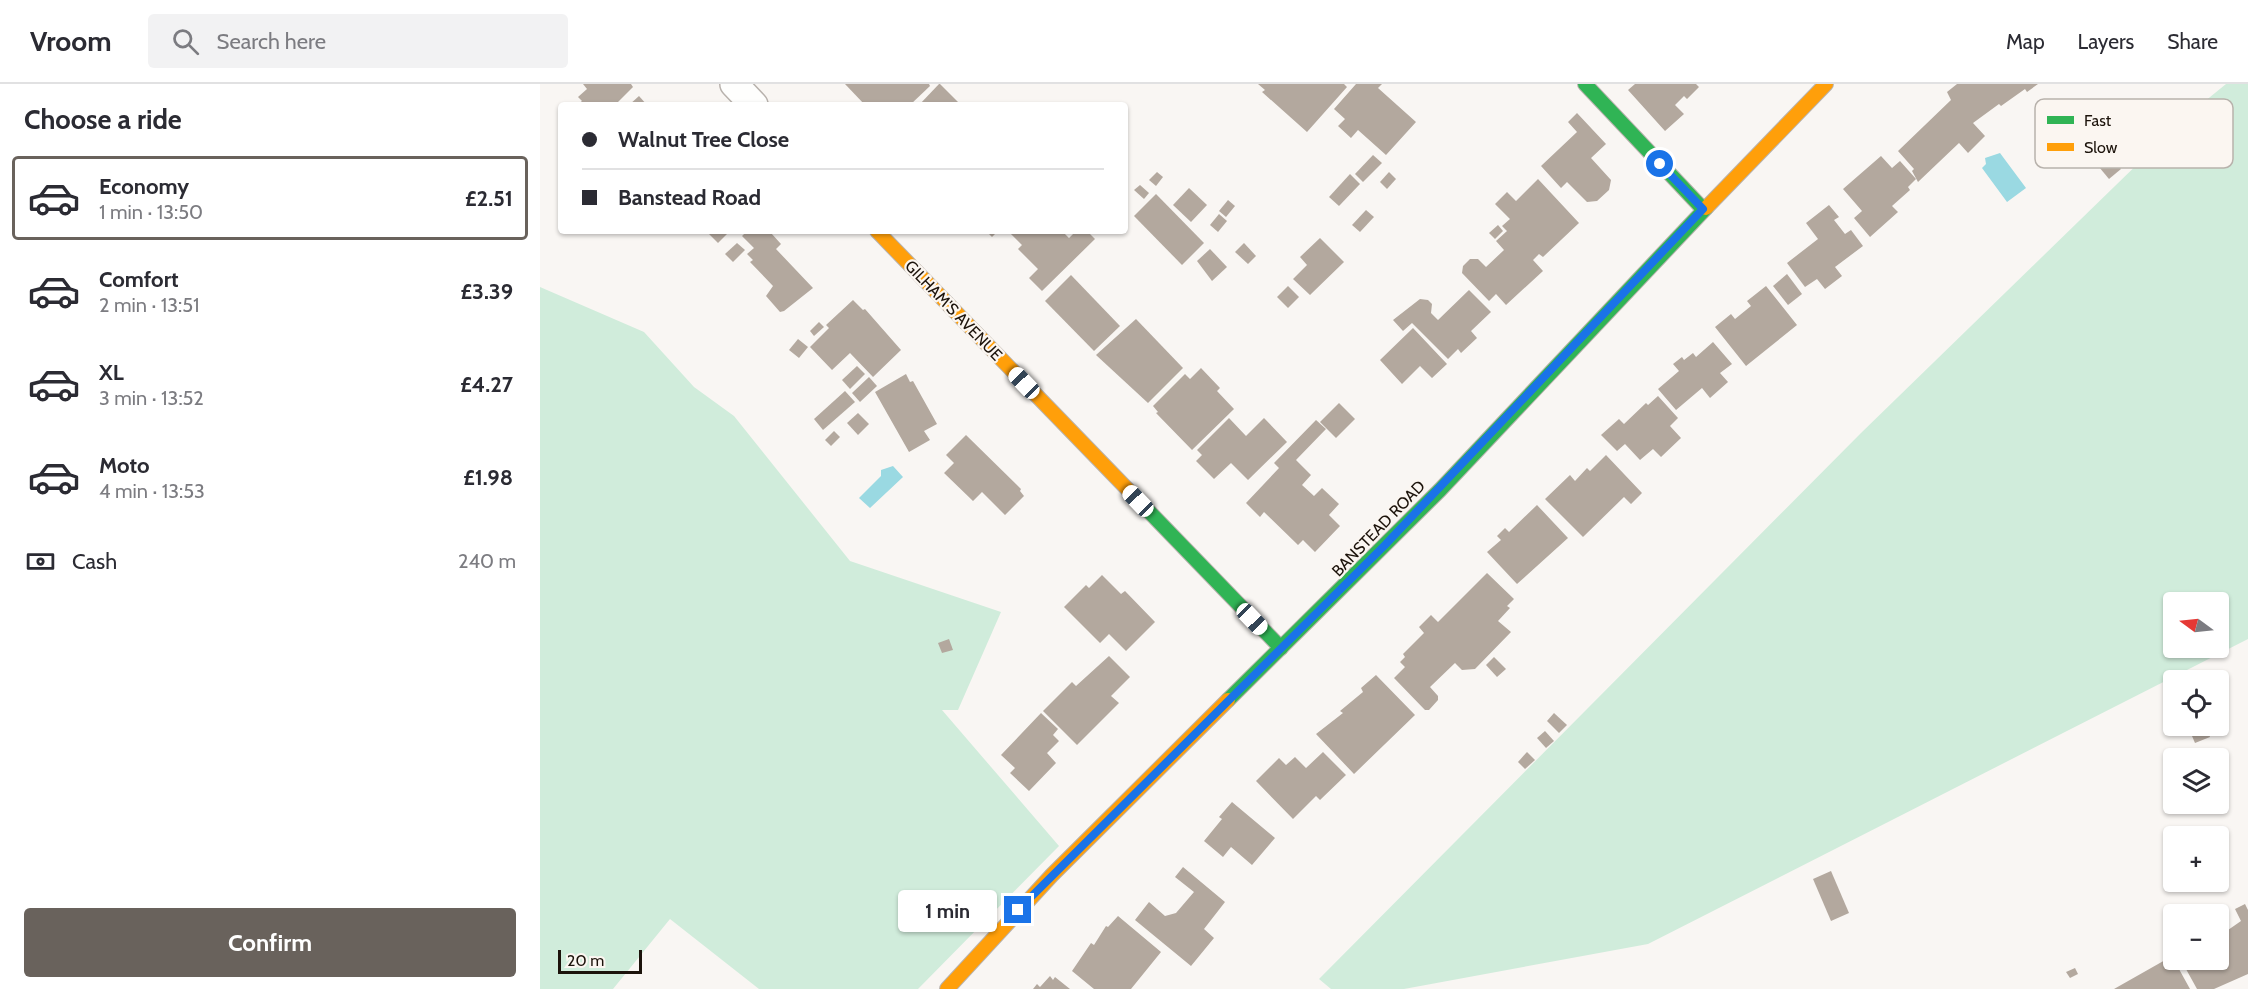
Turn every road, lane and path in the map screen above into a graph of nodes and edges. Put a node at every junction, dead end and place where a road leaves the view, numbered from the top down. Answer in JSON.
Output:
{"nodes":[{"id":1,"x":734,"y":84,"type":"edge"},
{"id":2,"x":1585,"y":84,"type":"edge"},
{"id":3,"x":1827,"y":84,"type":"edge"},
{"id":4,"x":751,"y":102,"type":"edge"},
{"id":5,"x":1703,"y":209,"type":"junction"},
{"id":6,"x":880,"y":234,"type":"edge"},
{"id":7,"x":1281,"y":648,"type":"junction"},
{"id":8,"x":947,"y":989,"type":"edge"}],
"edges":[{"from":1,"to":4,"type":"street"},
{"from":2,"to":5,"type":"street"},
{"from":3,"to":5,"type":"street","name":"BANSTEAD ROAD"},
{"from":5,"to":7,"type":"street","name":"BANSTEAD ROAD"},
{"from":6,"to":7,"type":"street","name":"GILHAM'S AVENUE"},
{"from":7,"to":8,"type":"street","name":"BANSTEAD ROAD"}]}
